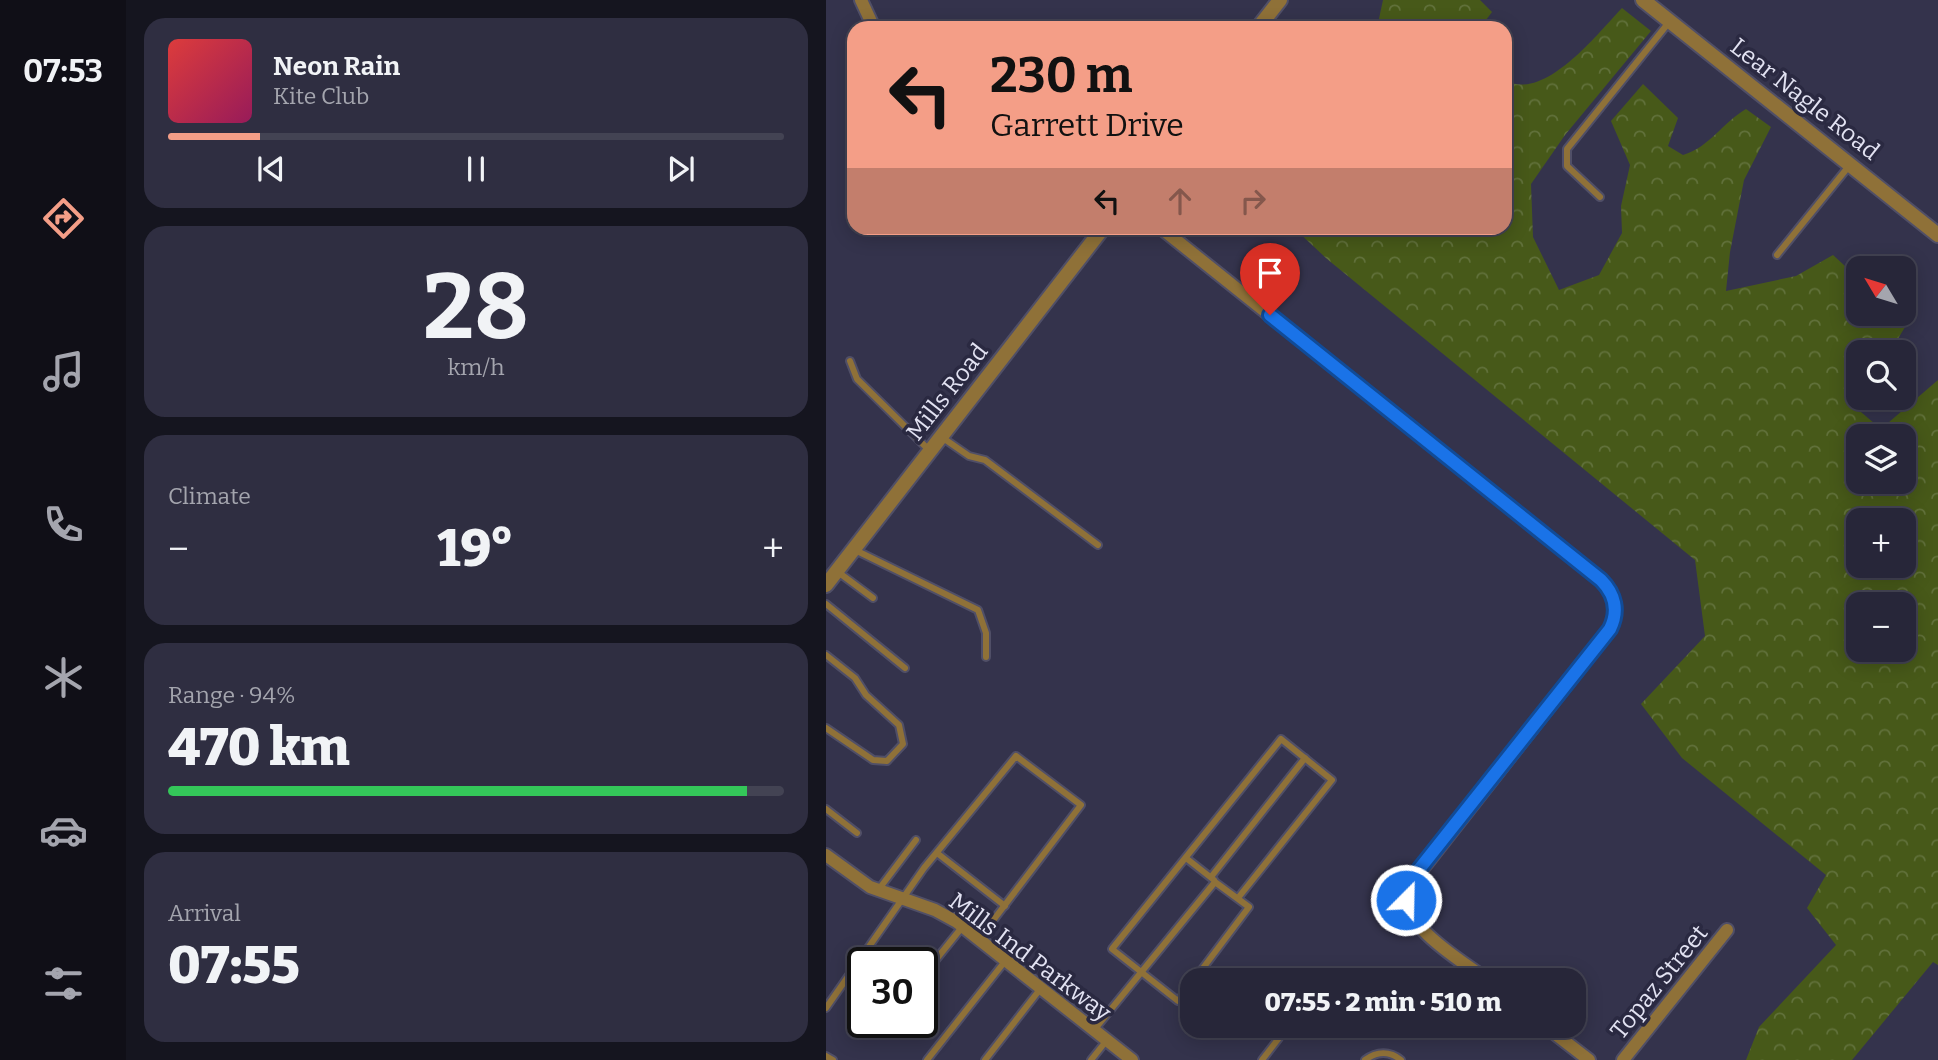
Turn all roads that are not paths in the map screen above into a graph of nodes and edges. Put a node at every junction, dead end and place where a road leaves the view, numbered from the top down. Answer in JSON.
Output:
{"nodes":[{"id":1,"x":861,"y":0,"type":"edge"},
{"id":2,"x":1280,"y":0,"type":"edge"},
{"id":3,"x":1643,"y":0,"type":"edge"},
{"id":4,"x":871,"y":21,"type":"edge"},
{"id":5,"x":1264,"y":21,"type":"edge"},
{"id":6,"x":1670,"y":21,"type":"junction"},
{"id":7,"x":1850,"y":165,"type":"junction"},
{"id":8,"x":1600,"y":197,"type":"dead end"},
{"id":9,"x":1095,"y":235,"type":"edge"},
{"id":10,"x":1170,"y":235,"type":"edge"},
{"id":11,"x":1938,"y":235,"type":"edge"},
{"id":12,"x":1777,"y":255,"type":"dead end"},
{"id":13,"x":850,"y":361,"type":"dead end"},
{"id":14,"x":941,"y":436,"type":"junction"},
{"id":15,"x":930,"y":451,"type":"junction"},
{"id":16,"x":1098,"y":545,"type":"dead end"},
{"id":17,"x":854,"y":549,"type":"junction"},
{"id":18,"x":829,"y":579,"type":"edge"},
{"id":19,"x":873,"y":598,"type":"dead end"},
{"id":20,"x":826,"y":604,"type":"edge"},
{"id":21,"x":826,"y":655,"type":"edge"},
{"id":22,"x":986,"y":657,"type":"dead end"},
{"id":23,"x":905,"y":668,"type":"dead end"},
{"id":24,"x":826,"y":728,"type":"edge"},
{"id":25,"x":1305,"y":758,"type":"junction"},
{"id":26,"x":826,"y":809,"type":"edge"},
{"id":27,"x":857,"y":833,"type":"dead end"},
{"id":28,"x":916,"y":841,"type":"dead end"},
{"id":29,"x":937,"y":853,"type":"junction"},
{"id":30,"x":826,"y":855,"type":"edge"},
{"id":31,"x":1186,"y":858,"type":"junction"},
{"id":32,"x":1213,"y":880,"type":"junction"},
{"id":33,"x":877,"y":890,"type":"junction"},
{"id":34,"x":1238,"y":898,"type":"junction"},
{"id":35,"x":903,"y":900,"type":"junction"},
{"id":36,"x":1005,"y":906,"type":"junction"},
{"id":37,"x":962,"y":926,"type":"junction"},
{"id":38,"x":1727,"y":930,"type":"dead end"},
{"id":39,"x":979,"y":939,"type":"junction"},
{"id":40,"x":938,"y":957,"type":"edge"},
{"id":41,"x":1006,"y":960,"type":"junction"},
{"id":42,"x":1203,"y":968,"type":"edge"},
{"id":43,"x":1472,"y":968,"type":"edge"},
{"id":44,"x":1141,"y":972,"type":"junction"},
{"id":45,"x":1041,"y":988,"type":"junction"},
{"id":46,"x":1180,"y":998,"type":"edge"},
{"id":47,"x":826,"y":1008,"type":"edge"},
{"id":48,"x":1094,"y":1030,"type":"junction"},
{"id":49,"x":1279,"y":1038,"type":"dead end"},
{"id":50,"x":1561,"y":1038,"type":"edge"},
{"id":51,"x":1107,"y":1040,"type":"junction"},
{"id":52,"x":826,"y":1056,"type":"edge"},
{"id":53,"x":833,"y":1060,"type":"edge"},
{"id":54,"x":927,"y":1060,"type":"edge"},
{"id":55,"x":985,"y":1060,"type":"edge"},
{"id":56,"x":1091,"y":1060,"type":"edge"},
{"id":57,"x":1132,"y":1060,"type":"edge"},
{"id":58,"x":1262,"y":1060,"type":"edge"},
{"id":59,"x":1365,"y":1060,"type":"edge"},
{"id":60,"x":1401,"y":1060,"type":"edge"},
{"id":61,"x":1589,"y":1060,"type":"edge"},
{"id":62,"x":1623,"y":1060,"type":"edge"}],
"edges":[{"from":1,"to":4,"type":"street"},
{"from":2,"to":5,"type":"street"},
{"from":3,"to":6,"type":"street","name":"Lear Nagle Road"},
{"from":6,"to":7,"type":"street","name":"Lear Nagle Road"},
{"from":6,"to":8,"type":"lane"},
{"from":7,"to":11,"type":"street","name":"Lear Nagle Road"},
{"from":7,"to":12,"type":"lane"},
{"from":9,"to":14,"type":"street","name":"Mills Road"},
{"from":10,"to":43,"type":"street"},
{"from":13,"to":15,"type":"lane"},
{"from":14,"to":15,"type":"street","name":"Mills Road"},
{"from":14,"to":16,"type":"lane"},
{"from":15,"to":17,"type":"street","name":"Mills Road"},
{"from":17,"to":18,"type":"street","name":"Mills Road"},
{"from":17,"to":22,"type":"lane"},
{"from":18,"to":19,"type":"lane"},
{"from":20,"to":23,"type":"lane"},
{"from":21,"to":24,"type":"lane"},
{"from":25,"to":31,"type":"lane"},
{"from":25,"to":32,"type":"lane"},
{"from":25,"to":34,"type":"lane"},
{"from":26,"to":27,"type":"lane"},
{"from":28,"to":33,"type":"lane"},
{"from":29,"to":35,"type":"lane"},
{"from":29,"to":36,"type":"lane"},
{"from":29,"to":36,"type":"lane"},
{"from":30,"to":33,"type":"street","name":"Mills Ind Parkway"},
{"from":31,"to":32,"type":"lane"},
{"from":31,"to":44,"type":"lane"},
{"from":32,"to":34,"type":"lane"},
{"from":32,"to":44,"type":"lane"},
{"from":33,"to":35,"type":"street","name":"Mills Ind Parkway"},
{"from":34,"to":42,"type":"lane"},
{"from":35,"to":37,"type":"street","name":"Mills Ind Parkway"},
{"from":35,"to":47,"type":"lane"},
{"from":36,"to":39,"type":"lane"},
{"from":37,"to":39,"type":"street","name":"Mills Ind Parkway"},
{"from":37,"to":40,"type":"lane"},
{"from":38,"to":62,"type":"street","name":"Topaz Street"},
{"from":39,"to":41,"type":"street","name":"Mills Ind Parkway"},
{"from":41,"to":45,"type":"street","name":"Mills Ind Parkway"},
{"from":41,"to":54,"type":"lane"},
{"from":44,"to":46,"type":"lane"},
{"from":44,"to":48,"type":"lane"},
{"from":45,"to":48,"type":"street","name":"Mills Ind Parkway"},
{"from":45,"to":55,"type":"lane"},
{"from":48,"to":51,"type":"street","name":"Mills Ind Parkway"},
{"from":49,"to":58,"type":"lane"},
{"from":50,"to":61,"type":"street"},
{"from":51,"to":56,"type":"lane"},
{"from":51,"to":57,"type":"street","name":"Mills Ind Parkway"},
{"from":52,"to":53,"type":"lane"},
{"from":59,"to":60,"type":"lane"}]}
